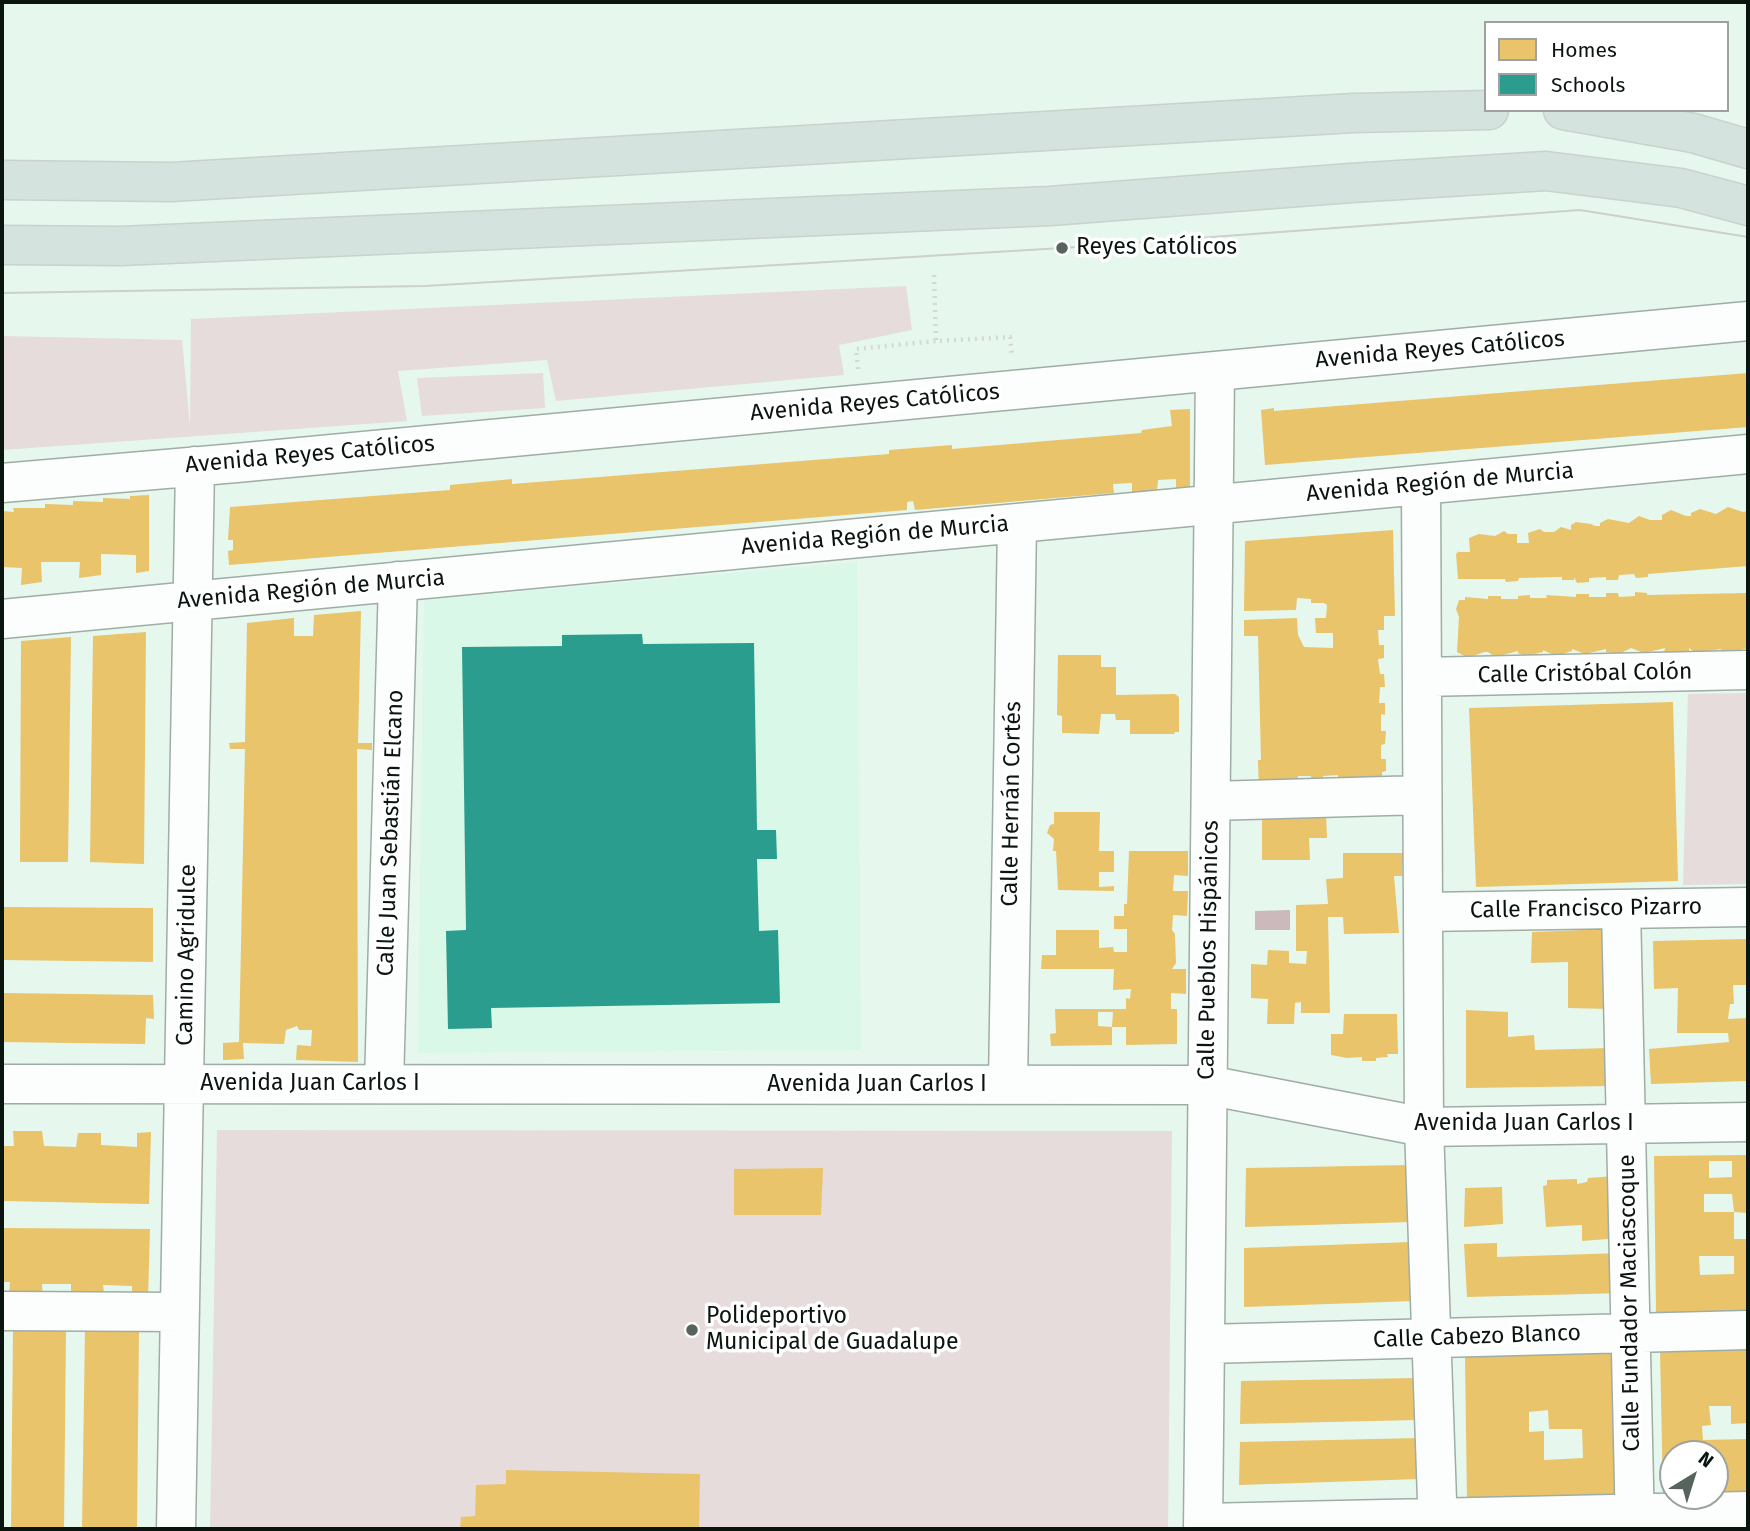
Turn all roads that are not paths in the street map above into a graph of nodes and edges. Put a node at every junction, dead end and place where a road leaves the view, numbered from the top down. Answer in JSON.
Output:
{"nodes":[{"id":1,"x":1484,"y":110,"type":"edge"},
{"id":2,"x":1574,"y":112,"type":"edge"},
{"id":3,"x":1748,"y":149,"type":"edge"},
{"id":4,"x":2,"y":180,"type":"edge"},
{"id":5,"x":1748,"y":206,"type":"edge"},
{"id":6,"x":2,"y":245,"type":"edge"},
{"id":7,"x":1748,"y":321,"type":"edge"},
{"id":8,"x":1214,"y":371,"type":"junction"},
{"id":9,"x":1748,"y":454,"type":"edge"},
{"id":10,"x":195,"y":466,"type":"junction"},
{"id":11,"x":2,"y":483,"type":"edge"},
{"id":12,"x":1421,"y":485,"type":"junction"},
{"id":13,"x":1213,"y":505,"type":"junction"},
{"id":14,"x":1017,"y":523,"type":"junction"},
{"id":15,"x":398,"y":581,"type":"junction"},
{"id":16,"x":193,"y":601,"type":"junction"},
{"id":17,"x":2,"y":619,"type":"edge"},
{"id":18,"x":1748,"y":670,"type":"edge"},
{"id":19,"x":1422,"y":677,"type":"junction"},
{"id":20,"x":1422,"y":795,"type":"junction"},
{"id":21,"x":1210,"y":801,"type":"junction"},
{"id":22,"x":1748,"y":907,"type":"edge"},
{"id":23,"x":1621,"y":909,"type":"junction"},
{"id":24,"x":1423,"y":912,"type":"junction"},
{"id":25,"x":2,"y":1084,"type":"edge"},
{"id":26,"x":184,"y":1084,"type":"junction"},
{"id":27,"x":384,"y":1084,"type":"junction"},
{"id":28,"x":1008,"y":1084,"type":"junction"},
{"id":29,"x":1207,"y":1085,"type":"junction"},
{"id":30,"x":1748,"y":1122,"type":"edge"},
{"id":31,"x":1626,"y":1124,"type":"junction"},
{"id":32,"x":1424,"y":1128,"type":"junction"},
{"id":33,"x":2,"y":1311,"type":"edge"},
{"id":34,"x":180,"y":1312,"type":"junction"},
{"id":35,"x":1748,"y":1330,"type":"edge"},
{"id":36,"x":1630,"y":1333,"type":"junction"},
{"id":37,"x":1432,"y":1338,"type":"junction"},
{"id":38,"x":1205,"y":1344,"type":"junction"},
{"id":39,"x":1748,"y":1511,"type":"edge"},
{"id":40,"x":1635,"y":1521,"type":"edge"},
{"id":41,"x":1438,"y":1524,"type":"edge"},
{"id":42,"x":1203,"y":1526,"type":"edge"},
{"id":43,"x":176,"y":1529,"type":"edge"}],
"edges":[{"from":1,"to":4,"type":"main road"},
{"from":2,"to":3,"type":"main road"},
{"from":5,"to":6,"type":"main road"},
{"from":7,"to":8,"type":"street","name":"Avenida Reyes Católicos"},
{"from":8,"to":10,"type":"street","name":"Avenida Reyes Católicos"},
{"from":8,"to":13,"type":"street","name":"Calle Pueblos Hispánicos"},
{"from":9,"to":12,"type":"street","name":"Avenida Región de Murcia"},
{"from":10,"to":11,"type":"street","name":"Avenida Reyes Católicos"},
{"from":10,"to":16,"type":"street","name":"Camino Agridulce"},
{"from":12,"to":13,"type":"street","name":"Avenida Región de Murcia"},
{"from":12,"to":19,"type":"street"},
{"from":13,"to":14,"type":"street","name":"Avenida Región de Murcia"},
{"from":13,"to":21,"type":"street","name":"Calle Pueblos Hispánicos"},
{"from":14,"to":15,"type":"street","name":"Avenida Región de Murcia"},
{"from":14,"to":28,"type":"street","name":"Calle Hernán Cortés"},
{"from":15,"to":16,"type":"street","name":"Avenida Región de Murcia"},
{"from":15,"to":27,"type":"street","name":"Calle Juan Sebastián Elcano"},
{"from":16,"to":17,"type":"street","name":"Avenida Región de Murcia"},
{"from":16,"to":26,"type":"street","name":"Camino Agridulce"},
{"from":18,"to":19,"type":"street","name":"Calle Cristóbal Colón"},
{"from":19,"to":20,"type":"street"},
{"from":20,"to":21,"type":"street"},
{"from":20,"to":24,"type":"street"},
{"from":21,"to":29,"type":"street","name":"Calle Pueblos Hispánicos"},
{"from":22,"to":23,"type":"street","name":"Calle Francisco Pizarro"},
{"from":23,"to":24,"type":"street","name":"Calle Francisco Pizarro"},
{"from":23,"to":31,"type":"street","name":"Calle Fundador Maciascoque"},
{"from":24,"to":32,"type":"street"},
{"from":25,"to":26,"type":"street","name":"Avenida Juan Carlos I"},
{"from":26,"to":27,"type":"street","name":"Avenida Juan Carlos I"},
{"from":26,"to":34,"type":"street","name":"Camino Agridulce"},
{"from":27,"to":28,"type":"street","name":"Avenida Juan Carlos I"},
{"from":28,"to":29,"type":"street","name":"Avenida Juan Carlos I"},
{"from":29,"to":32,"type":"street","name":"Avenida Juan Carlos I"},
{"from":29,"to":38,"type":"street","name":"Calle Pueblos Hispánicos"},
{"from":30,"to":31,"type":"street","name":"Avenida Juan Carlos I"},
{"from":31,"to":32,"type":"street","name":"Avenida Juan Carlos I"},
{"from":31,"to":36,"type":"street","name":"Calle Fundador Maciascoque"},
{"from":32,"to":37,"type":"street"},
{"from":33,"to":34,"type":"street"},
{"from":34,"to":43,"type":"street","name":"Camino Agridulce"},
{"from":35,"to":36,"type":"street","name":"Calle Cabezo Blanco"},
{"from":36,"to":37,"type":"street","name":"Calle Cabezo Blanco"},
{"from":36,"to":40,"type":"street","name":"Calle Fundador Maciascoque"},
{"from":37,"to":38,"type":"street","name":"Calle Cabezo Blanco"},
{"from":37,"to":41,"type":"street"},
{"from":38,"to":42,"type":"street","name":"Calle Pueblos Hispánicos"},
{"from":39,"to":40,"type":"street"},
{"from":40,"to":41,"type":"street"},
{"from":41,"to":42,"type":"street"}]}
